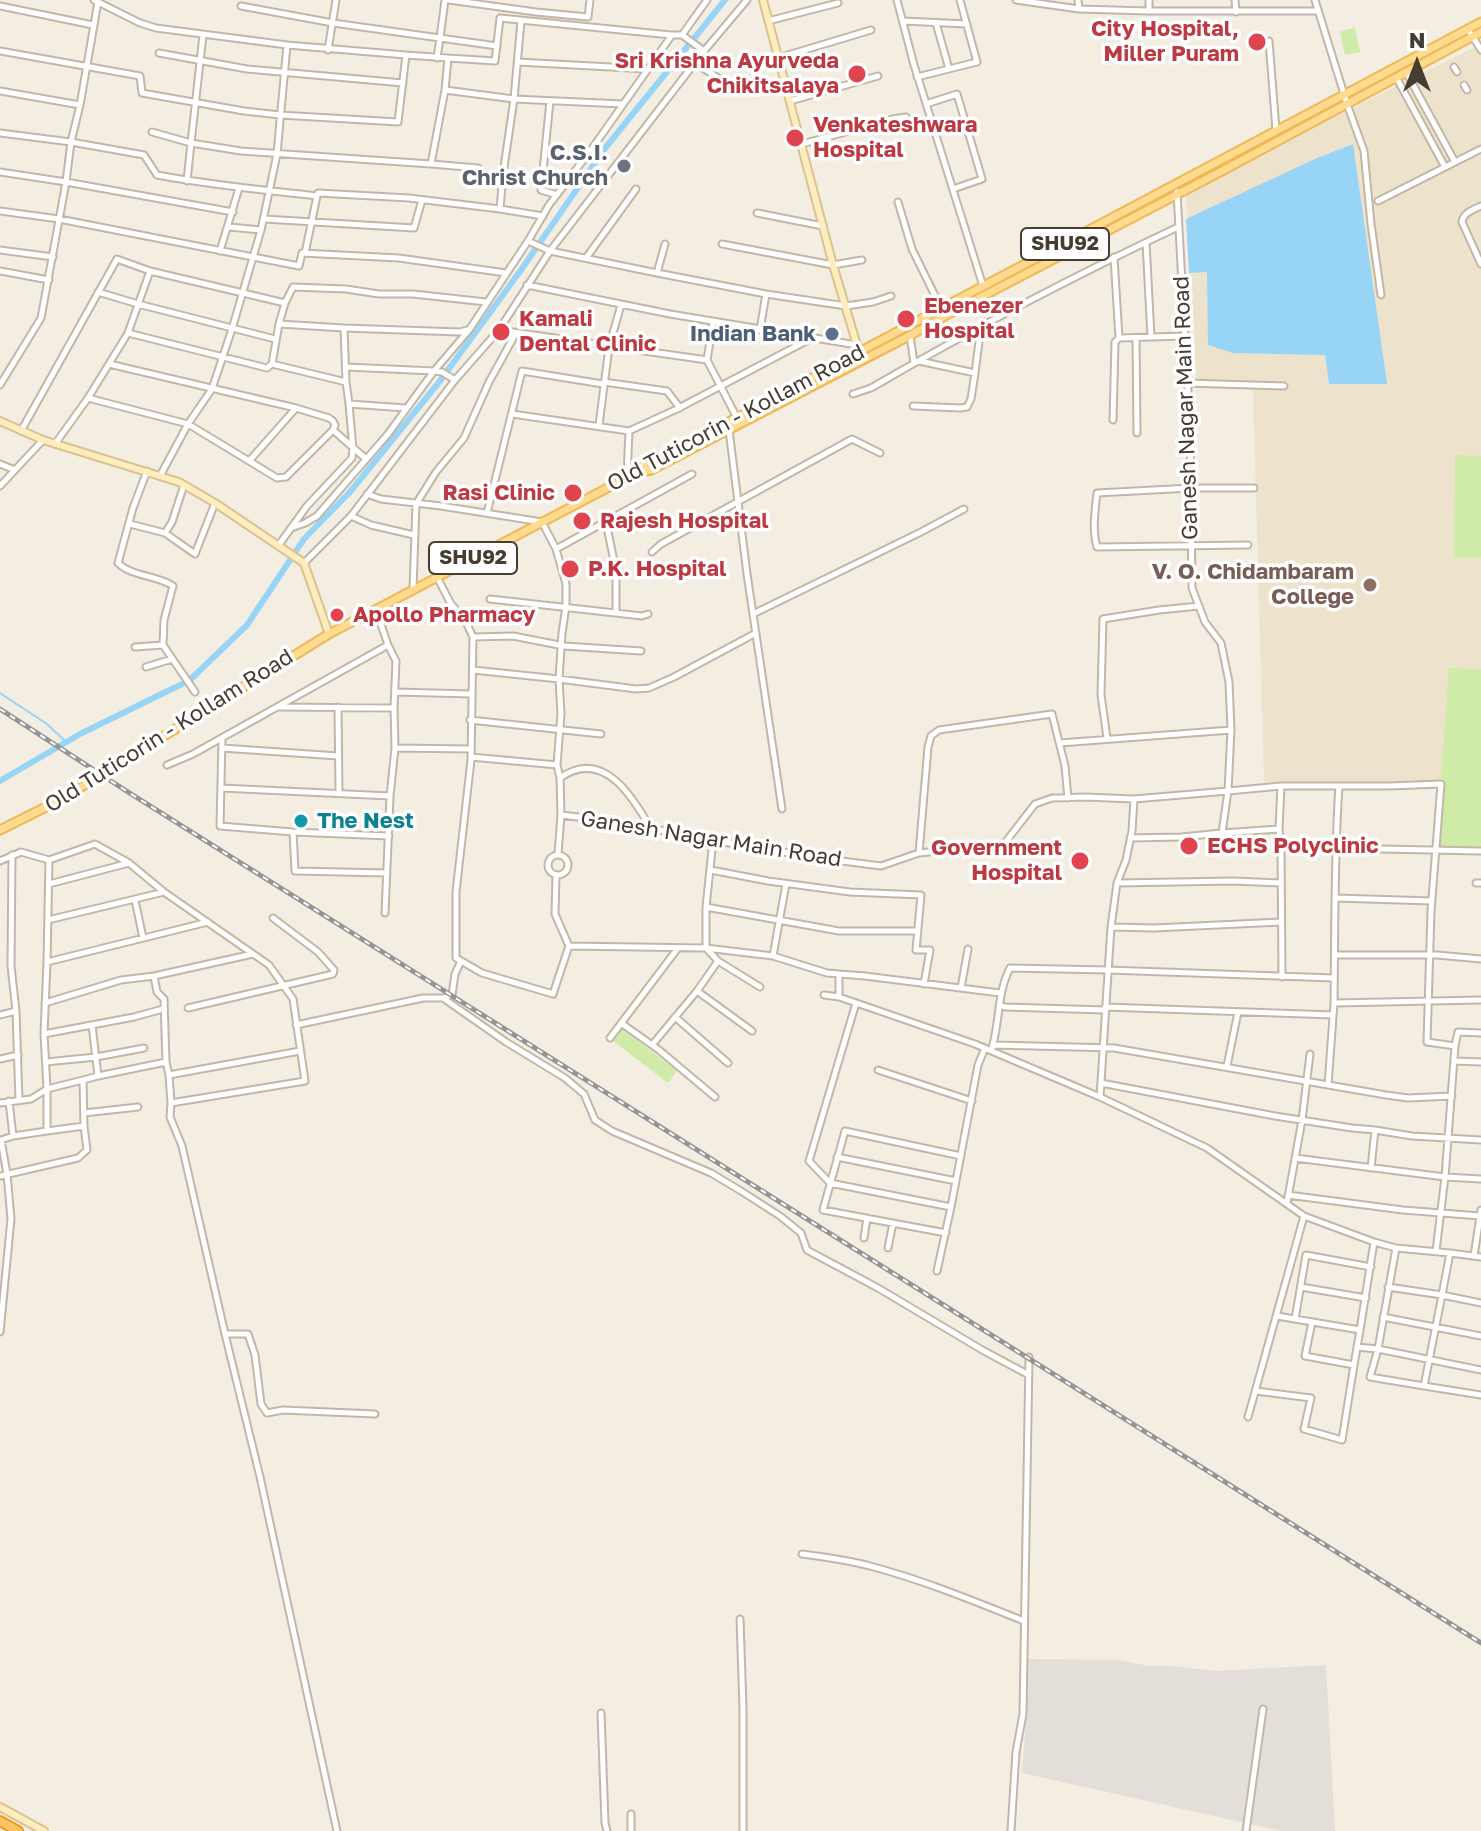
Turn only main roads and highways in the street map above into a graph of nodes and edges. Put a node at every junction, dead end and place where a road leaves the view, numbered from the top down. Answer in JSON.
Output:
{"nodes":[{"id":1,"x":1481,"y":22,"type":"edge"},
{"id":2,"x":1481,"y":32,"type":"edge"},
{"id":3,"x":1470,"y":33,"type":"junction"},
{"id":4,"x":1346,"y":99,"type":"junction"},
{"id":5,"x":943,"y":313,"type":"junction"},
{"id":6,"x":636,"y":473,"type":"junction"},
{"id":7,"x":0,"y":830,"type":"edge"},
{"id":8,"x":0,"y":1821,"type":"edge"},
{"id":9,"x":18,"y":1831,"type":"edge"}],
"edges":[{"from":1,"to":3,"type":"main road","name":"Old Tuticorin - Kollam Road","number":"SHU92"},
{"from":2,"to":3,"type":"main road"},
{"from":3,"to":4,"type":"main road","name":"Old Tuticorin - Kollam Road","number":"SHU92"},
{"from":3,"to":4,"type":"main road"},
{"from":4,"to":5,"type":"main road"},
{"from":4,"to":5,"type":"main road","name":"Old Tuticorin - Kollam Road","number":"SHU92"},
{"from":5,"to":6,"type":"main road"},
{"from":5,"to":6,"type":"main road","name":"Old Tuticorin - Kollam Road","number":"SHU92"},
{"from":6,"to":7,"type":"main road","name":"Old Tuticorin - Kollam Road","number":"SHU92","bridge":true},
{"from":8,"to":9,"type":"highway"}]}
